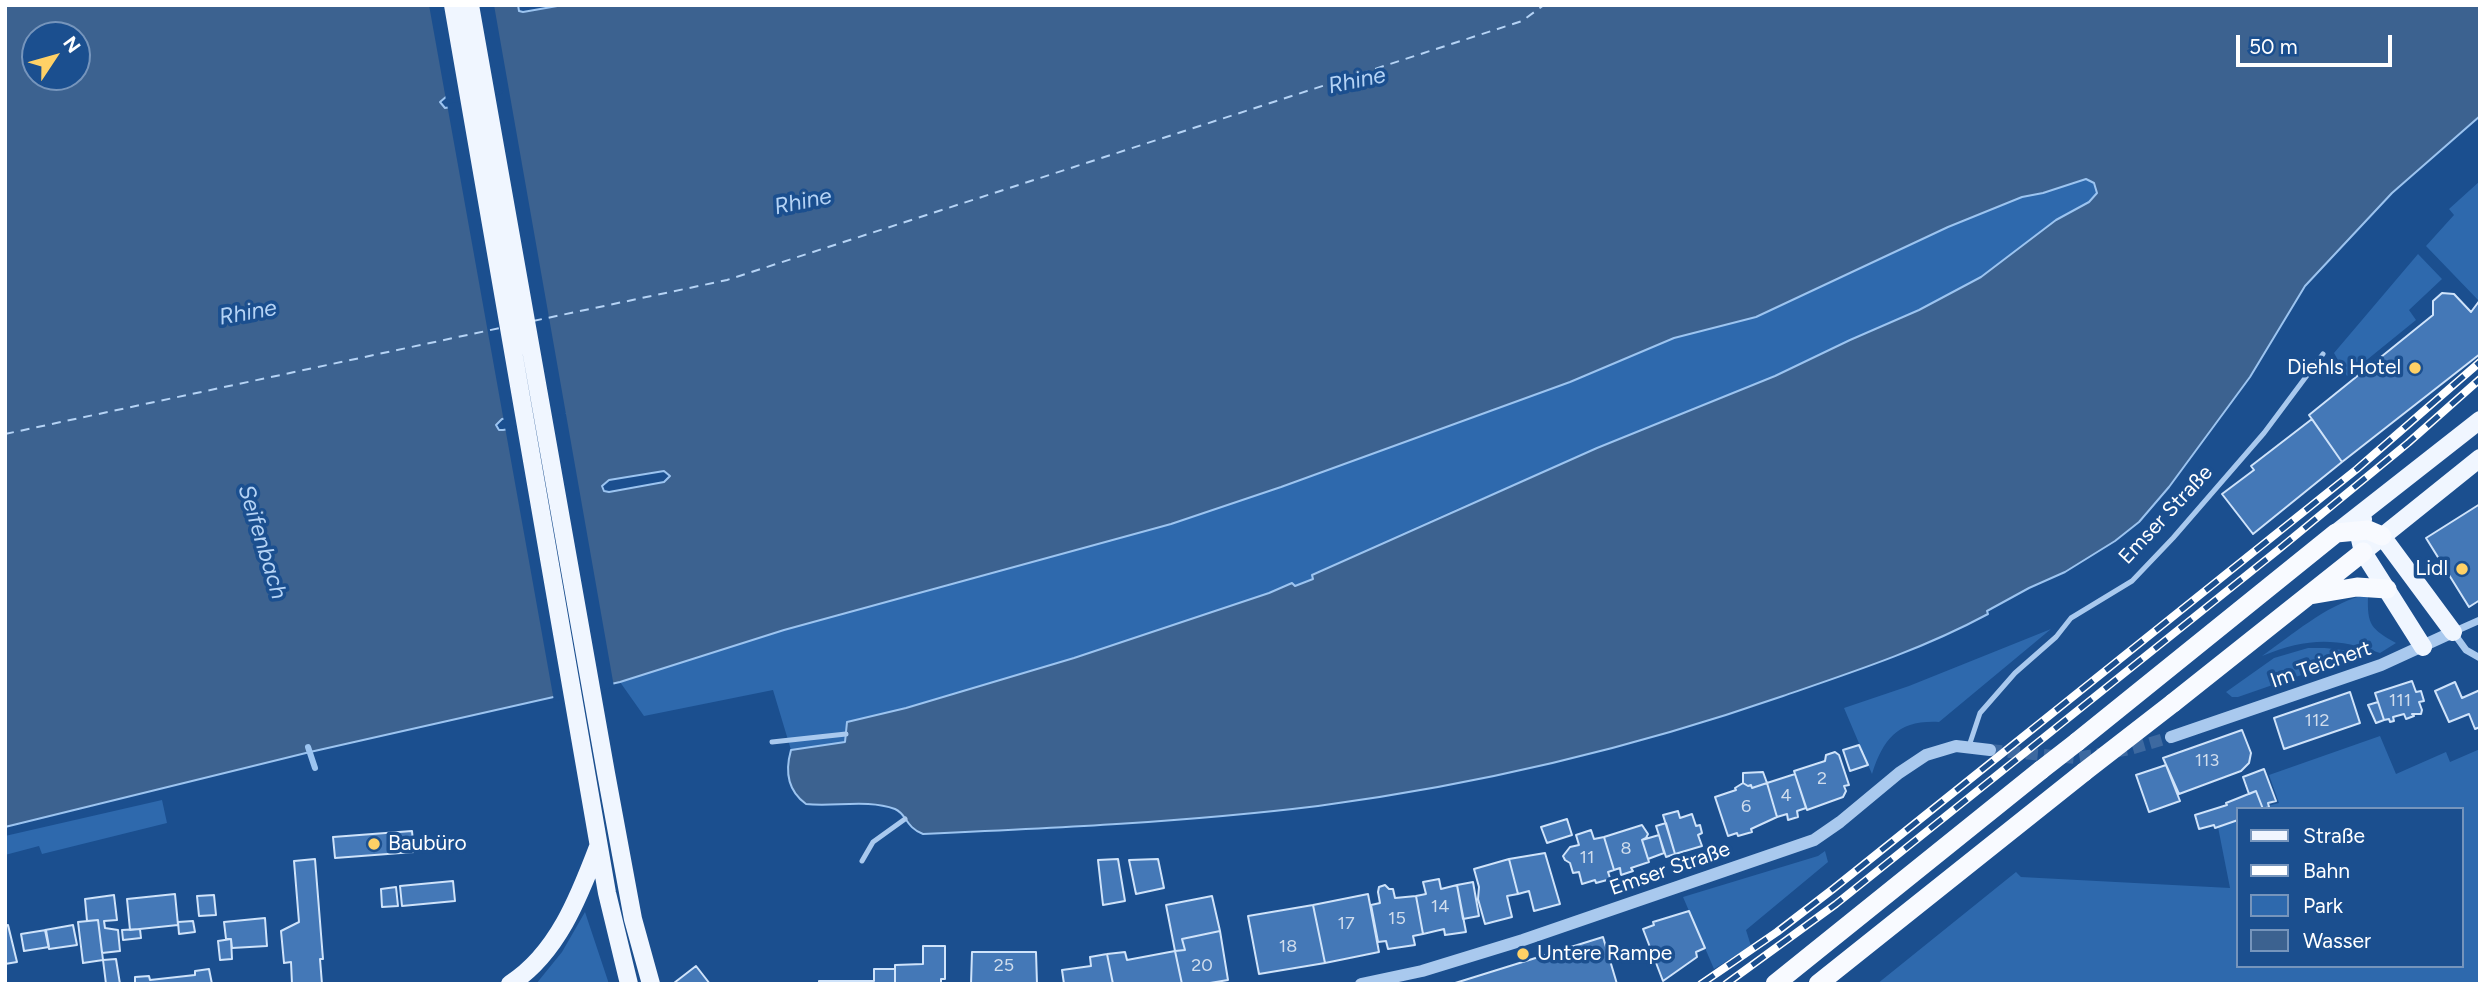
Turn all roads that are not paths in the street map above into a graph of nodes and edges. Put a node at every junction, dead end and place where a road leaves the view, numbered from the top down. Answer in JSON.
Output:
{"nodes":[{"id":1,"x":453,"y":5,"type":"edge"},
{"id":2,"x":470,"y":5,"type":"edge"},
{"id":3,"x":2323,"y":354,"type":"dead end"},
{"id":4,"x":2480,"y":420,"type":"edge"},
{"id":5,"x":2480,"y":458,"type":"edge"},
{"id":6,"x":2367,"y":509,"type":"junction"},
{"id":7,"x":2361,"y":530,"type":"junction"},
{"id":8,"x":2336,"y":533,"type":"junction"},
{"id":9,"x":2382,"y":536,"type":"junction"},
{"id":10,"x":2362,"y":552,"type":"junction"},
{"id":11,"x":2387,"y":590,"type":"junction"},
{"id":12,"x":2309,"y":595,"type":"junction"},
{"id":13,"x":2480,"y":620,"type":"edge"},
{"id":14,"x":2453,"y":632,"type":"junction"},
{"id":15,"x":2423,"y":647,"type":"junction"},
{"id":16,"x":2480,"y":658,"type":"edge"},
{"id":17,"x":846,"y":734,"type":"dead end"},
{"id":18,"x":2171,"y":737,"type":"tunnel mouth"},
{"id":19,"x":772,"y":742,"type":"dead end"},
{"id":20,"x":1969,"y":746,"type":"junction"},
{"id":21,"x":1990,"y":750,"type":"tunnel mouth"},
{"id":22,"x":597,"y":774,"type":"junction"},
{"id":23,"x":905,"y":819,"type":"dead end"},
{"id":24,"x":599,"y":844,"type":"junction"},
{"id":25,"x":862,"y":861,"type":"dead end"},
{"id":26,"x":627,"y":978,"type":"edge"},
{"id":27,"x":509,"y":984,"type":"edge"},
{"id":28,"x":651,"y":984,"type":"edge"},
{"id":29,"x":1361,"y":984,"type":"edge"},
{"id":30,"x":1775,"y":984,"type":"edge"},
{"id":31,"x":1818,"y":984,"type":"edge"}],
"edges":[{"from":1,"to":22,"type":"main road"},
{"from":2,"to":22,"type":"main road"},
{"from":3,"to":20,"type":"lane","name":"Emser Straße"},
{"from":4,"to":6,"type":"main road"},
{"from":5,"to":9,"type":"main road"},
{"from":6,"to":7,"type":"main road"},
{"from":6,"to":8,"type":"main road"},
{"from":7,"to":8,"type":"highway"},
{"from":7,"to":9,"type":"highway"},
{"from":7,"to":10,"type":"main road"},
{"from":8,"to":30,"type":"highway","bridge":true},
{"from":9,"to":10,"type":"main road"},
{"from":9,"to":14,"type":"main road"},
{"from":10,"to":11,"type":"main road"},
{"from":10,"to":12,"type":"highway"},
{"from":11,"to":12,"type":"highway"},
{"from":11,"to":15,"type":"main road"},
{"from":12,"to":31,"type":"highway","bridge":true},
{"from":13,"to":14,"type":"street","name":"Im Teichert"},
{"from":14,"to":15,"type":"street","name":"Im Teichert"},
{"from":14,"to":16,"type":"street"},
{"from":15,"to":18,"type":"street","name":"Im Teichert"},
{"from":17,"to":19,"type":"lane"},
{"from":20,"to":21,"type":"street","name":"Emser Straße"},
{"from":20,"to":29,"type":"street","name":"Emser Straße"},
{"from":22,"to":24,"type":"main road"},
{"from":22,"to":28,"type":"main road"},
{"from":23,"to":25,"type":"lane"},
{"from":24,"to":26,"type":"main road"},
{"from":24,"to":27,"type":"main road"}]}
